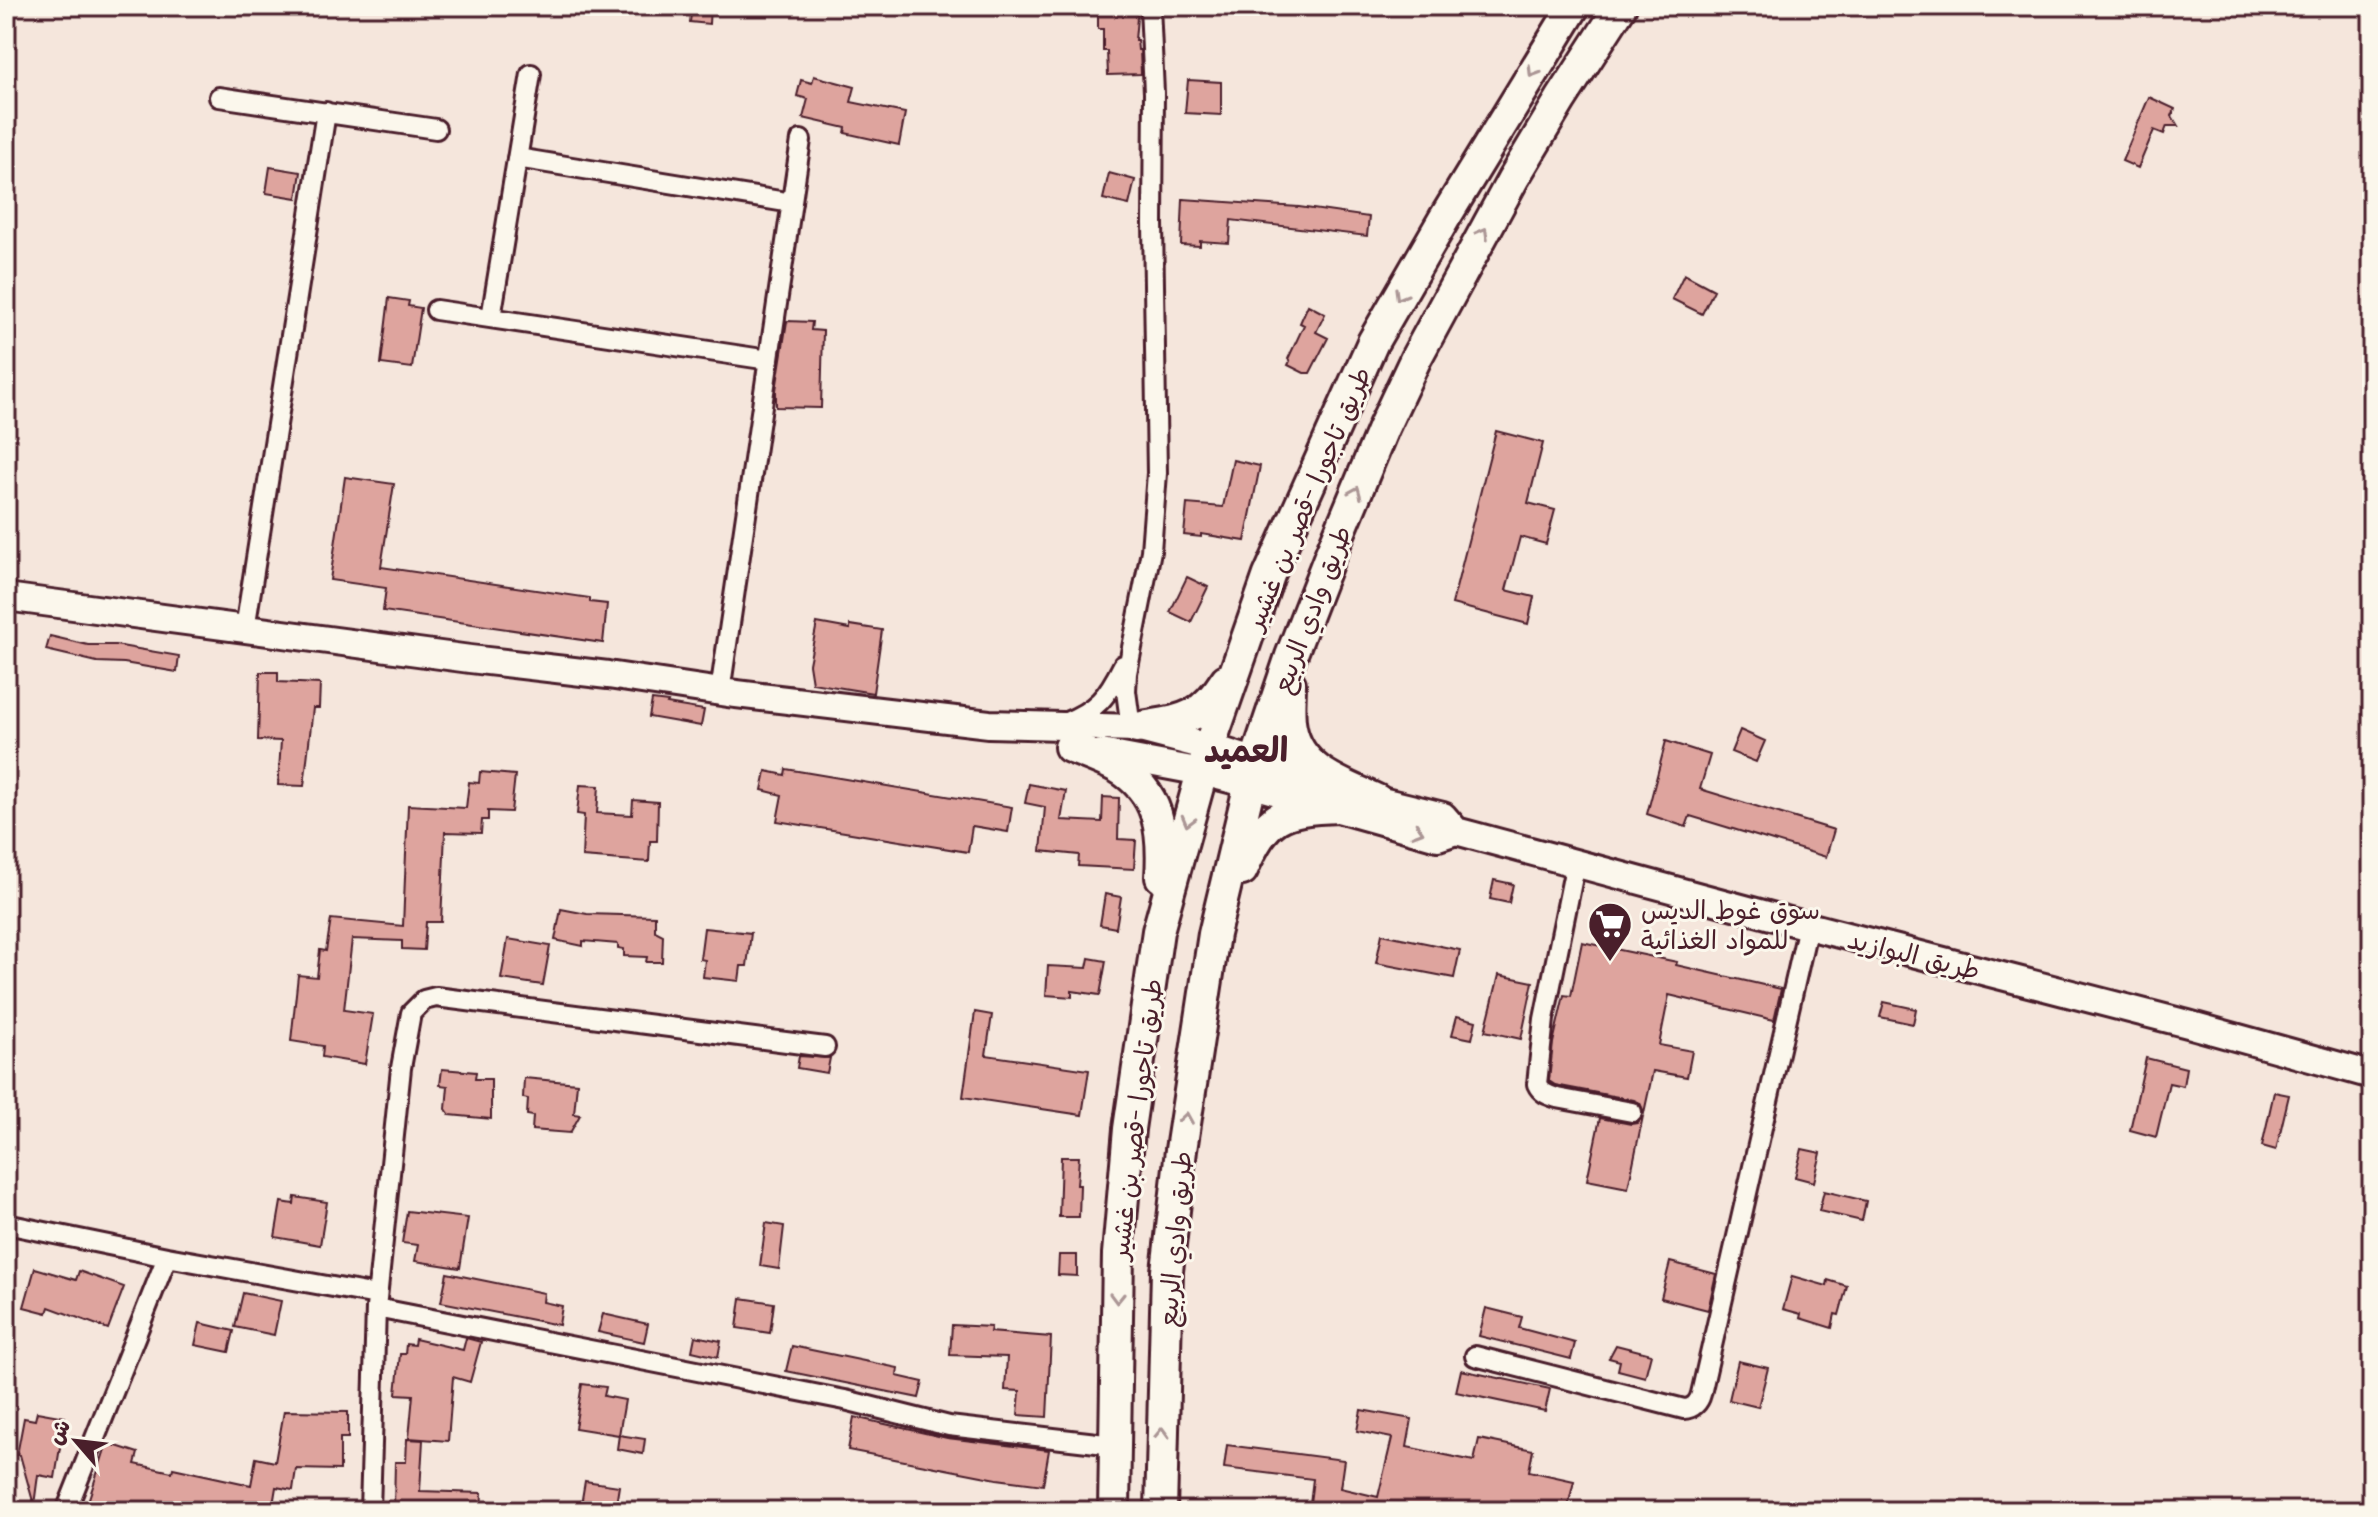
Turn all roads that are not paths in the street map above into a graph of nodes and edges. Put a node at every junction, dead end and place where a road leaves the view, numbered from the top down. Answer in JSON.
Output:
{"nodes":[{"id":1,"x":1150,"y":6,"type":"edge"},
{"id":2,"x":1574,"y":6,"type":"edge"},
{"id":3,"x":1621,"y":6,"type":"edge"},
{"id":4,"x":531,"y":74,"type":"dead end"},
{"id":5,"x":219,"y":97,"type":"dead end"},
{"id":6,"x":326,"y":112,"type":"junction"},
{"id":7,"x":436,"y":129,"type":"dead end"},
{"id":8,"x":801,"y":140,"type":"dead end"},
{"id":9,"x":517,"y":158,"type":"junction"},
{"id":10,"x":792,"y":203,"type":"junction"},
{"id":11,"x":436,"y":310,"type":"dead end"},
{"id":12,"x":491,"y":318,"type":"junction"},
{"id":13,"x":769,"y":360,"type":"junction"},
{"id":14,"x":6,"y":597,"type":"edge"},
{"id":15,"x":245,"y":629,"type":"junction"},
{"id":16,"x":1130,"y":652,"type":"junction"},
{"id":17,"x":1291,"y":656,"type":"junction"},
{"id":18,"x":1240,"y":659,"type":"junction"},
{"id":19,"x":720,"y":692,"type":"junction"},
{"id":20,"x":1134,"y":728,"type":"junction"},
{"id":21,"x":1064,"y":736,"type":"junction"},
{"id":22,"x":1205,"y":760,"type":"junction"},
{"id":23,"x":1252,"y":773,"type":"junction"},
{"id":24,"x":1377,"y":800,"type":"junction"},
{"id":25,"x":1339,"y":807,"type":"junction"},
{"id":26,"x":1456,"y":831,"type":"junction"},
{"id":27,"x":1576,"y":862,"type":"junction"},
{"id":28,"x":1808,"y":926,"type":"junction"},
{"id":29,"x":1158,"y":931,"type":"junction"},
{"id":30,"x":1214,"y":934,"type":"junction"},
{"id":31,"x":825,"y":1047,"type":"dead end"},
{"id":32,"x":2372,"y":1075,"type":"edge"},
{"id":33,"x":1632,"y":1112,"type":"dead end"},
{"id":34,"x":6,"y":1224,"type":"edge"},
{"id":35,"x":167,"y":1257,"type":"junction"},
{"id":36,"x":377,"y":1302,"type":"junction"},
{"id":37,"x":1475,"y":1356,"type":"dead end"},
{"id":38,"x":1114,"y":1445,"type":"junction"},
{"id":39,"x":66,"y":1511,"type":"edge"},
{"id":40,"x":370,"y":1511,"type":"edge"},
{"id":41,"x":1114,"y":1511,"type":"edge"},
{"id":42,"x":1161,"y":1511,"type":"edge"}],
"edges":[{"from":1,"to":16,"type":"street"},
{"from":2,"to":18,"type":"highway","name":"طريق تاجورا -قصر بن غشير","one_way":true},
{"from":17,"to":3,"type":"highway","name":"طريق وادي الربيع","one_way":true},
{"from":4,"to":9,"type":"street"},
{"from":5,"to":6,"type":"street"},
{"from":6,"to":7,"type":"street"},
{"from":6,"to":15,"type":"street"},
{"from":8,"to":10,"type":"street"},
{"from":9,"to":10,"type":"street"},
{"from":9,"to":12,"type":"street"},
{"from":10,"to":13,"type":"street"},
{"from":11,"to":12,"type":"street"},
{"from":12,"to":13,"type":"street"},
{"from":13,"to":19,"type":"street"},
{"from":14,"to":15,"type":"main road"},
{"from":15,"to":19,"type":"main road"},
{"from":16,"to":20,"type":"street"},
{"from":16,"to":21,"type":"street"},
{"from":17,"to":23,"type":"highway","name":"طريق وادي الربيع"},
{"from":17,"to":24,"type":"highway"},
{"from":18,"to":20,"type":"highway"},
{"from":18,"to":22,"type":"highway","name":"طريق تاجورا -قصر بن غشير"},
{"from":19,"to":21,"type":"main road"},
{"from":20,"to":21,"type":"main road"},
{"from":20,"to":22,"type":"main road"},
{"from":21,"to":22,"type":"main road"},
{"from":21,"to":29,"type":"highway"},
{"from":22,"to":23,"type":"main road"},
{"from":22,"to":29,"type":"highway","name":"طريق تاجورا -قصر بن غشير","one_way":true},
{"from":23,"to":24,"type":"main road"},
{"from":23,"to":25,"type":"main road"},
{"from":23,"to":30,"type":"highway","name":"طريق وادي الربيع"},
{"from":24,"to":26,"type":"main road"},
{"from":25,"to":26,"type":"main road","one_way":true},
{"from":25,"to":30,"type":"highway"},
{"from":26,"to":27,"type":"main road","name":"طريق البوازيد"},
{"from":27,"to":28,"type":"main road","name":"طريق البوازيد"},
{"from":27,"to":33,"type":"street"},
{"from":28,"to":32,"type":"main road","name":"طريق البوازيد"},
{"from":28,"to":37,"type":"street"},
{"from":29,"to":38,"type":"highway","name":"طريق تاجورا -قصر بن غشير","one_way":true},
{"from":42,"to":30,"type":"highway","name":"طريق وادي الربيع","one_way":true},
{"from":31,"to":36,"type":"street"},
{"from":34,"to":35,"type":"street"},
{"from":35,"to":36,"type":"street"},
{"from":35,"to":39,"type":"street"},
{"from":36,"to":38,"type":"street"},
{"from":36,"to":40,"type":"street"},
{"from":38,"to":41,"type":"highway","name":"طريق تاجورا -قصر بن غشير"}]}
